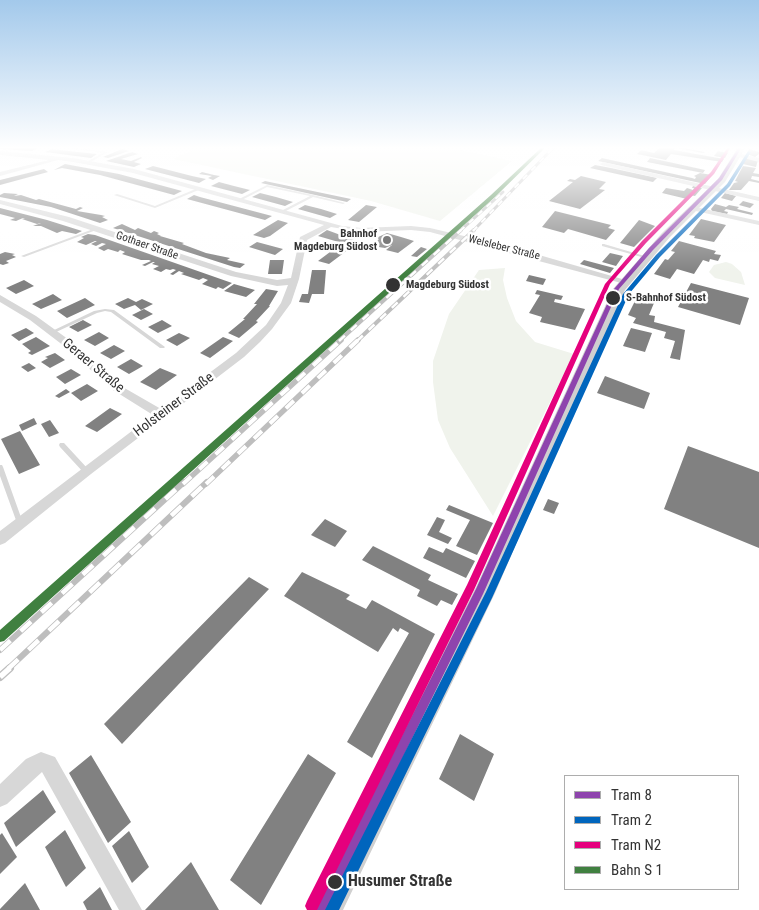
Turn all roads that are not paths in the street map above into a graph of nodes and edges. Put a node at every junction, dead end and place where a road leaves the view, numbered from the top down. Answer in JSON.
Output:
{"nodes":[{"id":1,"x":198,"y":189,"type":"edge"},
{"id":2,"x":201,"y":189,"type":"edge"},
{"id":3,"x":260,"y":189,"type":"edge"},
{"id":4,"x":283,"y":189,"type":"edge"},
{"id":5,"x":713,"y":189,"type":"edge"},
{"id":6,"x":721,"y":189,"type":"edge"},
{"id":7,"x":116,"y":195,"type":"dead end"},
{"id":8,"x":313,"y":196,"type":"junction"},
{"id":9,"x":759,"y":199,"type":"edge"},
{"id":10,"x":239,"y":200,"type":"junction"},
{"id":11,"x":0,"y":202,"type":"edge"},
{"id":12,"x":343,"y":203,"type":"dead end"},
{"id":13,"x":694,"y":208,"type":"junction"},
{"id":14,"x":282,"y":212,"type":"junction"},
{"id":15,"x":305,"y":218,"type":"junction"},
{"id":16,"x":759,"y":223,"type":"edge"},
{"id":17,"x":330,"y":226,"type":"junction"},
{"id":18,"x":97,"y":229,"type":"junction"},
{"id":19,"x":302,"y":239,"type":"junction"},
{"id":20,"x":603,"y":245,"type":"dead end"},
{"id":21,"x":23,"y":256,"type":"dead end"},
{"id":22,"x":646,"y":257,"type":"junction"},
{"id":23,"x":295,"y":279,"type":"junction"},
{"id":24,"x":625,"y":281,"type":"junction"},
{"id":25,"x":0,"y":298,"type":"edge"},
{"id":26,"x":52,"y":332,"type":"junction"},
{"id":27,"x":162,"y":348,"type":"dead end"},
{"id":28,"x":162,"y":415,"type":"junction"},
{"id":29,"x":62,"y":445,"type":"dead end"},
{"id":30,"x":0,"y":467,"type":"edge"},
{"id":31,"x":86,"y":470,"type":"junction"},
{"id":32,"x":20,"y":523,"type":"junction"},
{"id":33,"x":0,"y":539,"type":"edge"},
{"id":34,"x":0,"y":797,"type":"edge"},
{"id":35,"x":131,"y":910,"type":"edge"},
{"id":36,"x":327,"y":910,"type":"edge"}],
"edges":[{"from":1,"to":7,"type":"lane"},
{"from":2,"to":10,"type":"street","name":"Welsleber Straße"},
{"from":3,"to":10,"type":"lane"},
{"from":4,"to":8,"type":"lane"},
{"from":5,"to":13,"type":"main road"},
{"from":6,"to":9,"type":"street"},
{"from":8,"to":12,"type":"lane"},
{"from":8,"to":14,"type":"lane"},
{"from":10,"to":14,"type":"street","name":"Welsleber Straße"},
{"from":11,"to":18,"type":"street","name":"Gothaer Straße"},
{"from":13,"to":16,"type":"street"},
{"from":13,"to":22,"type":"main road"},
{"from":14,"to":15,"type":"street","name":"Welsleber Straße"},
{"from":15,"to":17,"type":"street","name":"Welsleber Straße"},
{"from":15,"to":19,"type":"street","name":"Holsteiner Straße"},
{"from":17,"to":19,"type":"street"},
{"from":17,"to":24,"type":"street","name":"Welsleber Straße"},
{"from":18,"to":21,"type":"lane"},
{"from":18,"to":23,"type":"street","name":"Gothaer Straße"},
{"from":19,"to":23,"type":"street","name":"Holsteiner Straße"},
{"from":20,"to":22,"type":"lane"},
{"from":22,"to":24,"type":"main road"},
{"from":23,"to":28,"type":"street","name":"Holsteiner Straße"},
{"from":24,"to":36,"type":"main road"},
{"from":25,"to":26,"type":"street","name":"Geraer Straße"},
{"from":26,"to":27,"type":"lane","name":"Geraer Straße"},
{"from":26,"to":28,"type":"street","name":"Geraer Straße"},
{"from":28,"to":31,"type":"street","name":"Holsteiner Straße"},
{"from":29,"to":31,"type":"lane"},
{"from":30,"to":32,"type":"lane"},
{"from":31,"to":32,"type":"street","name":"Holsteiner Straße"},
{"from":32,"to":33,"type":"street","name":"Holsteiner Straße"},
{"from":34,"to":35,"type":"street"}]}
